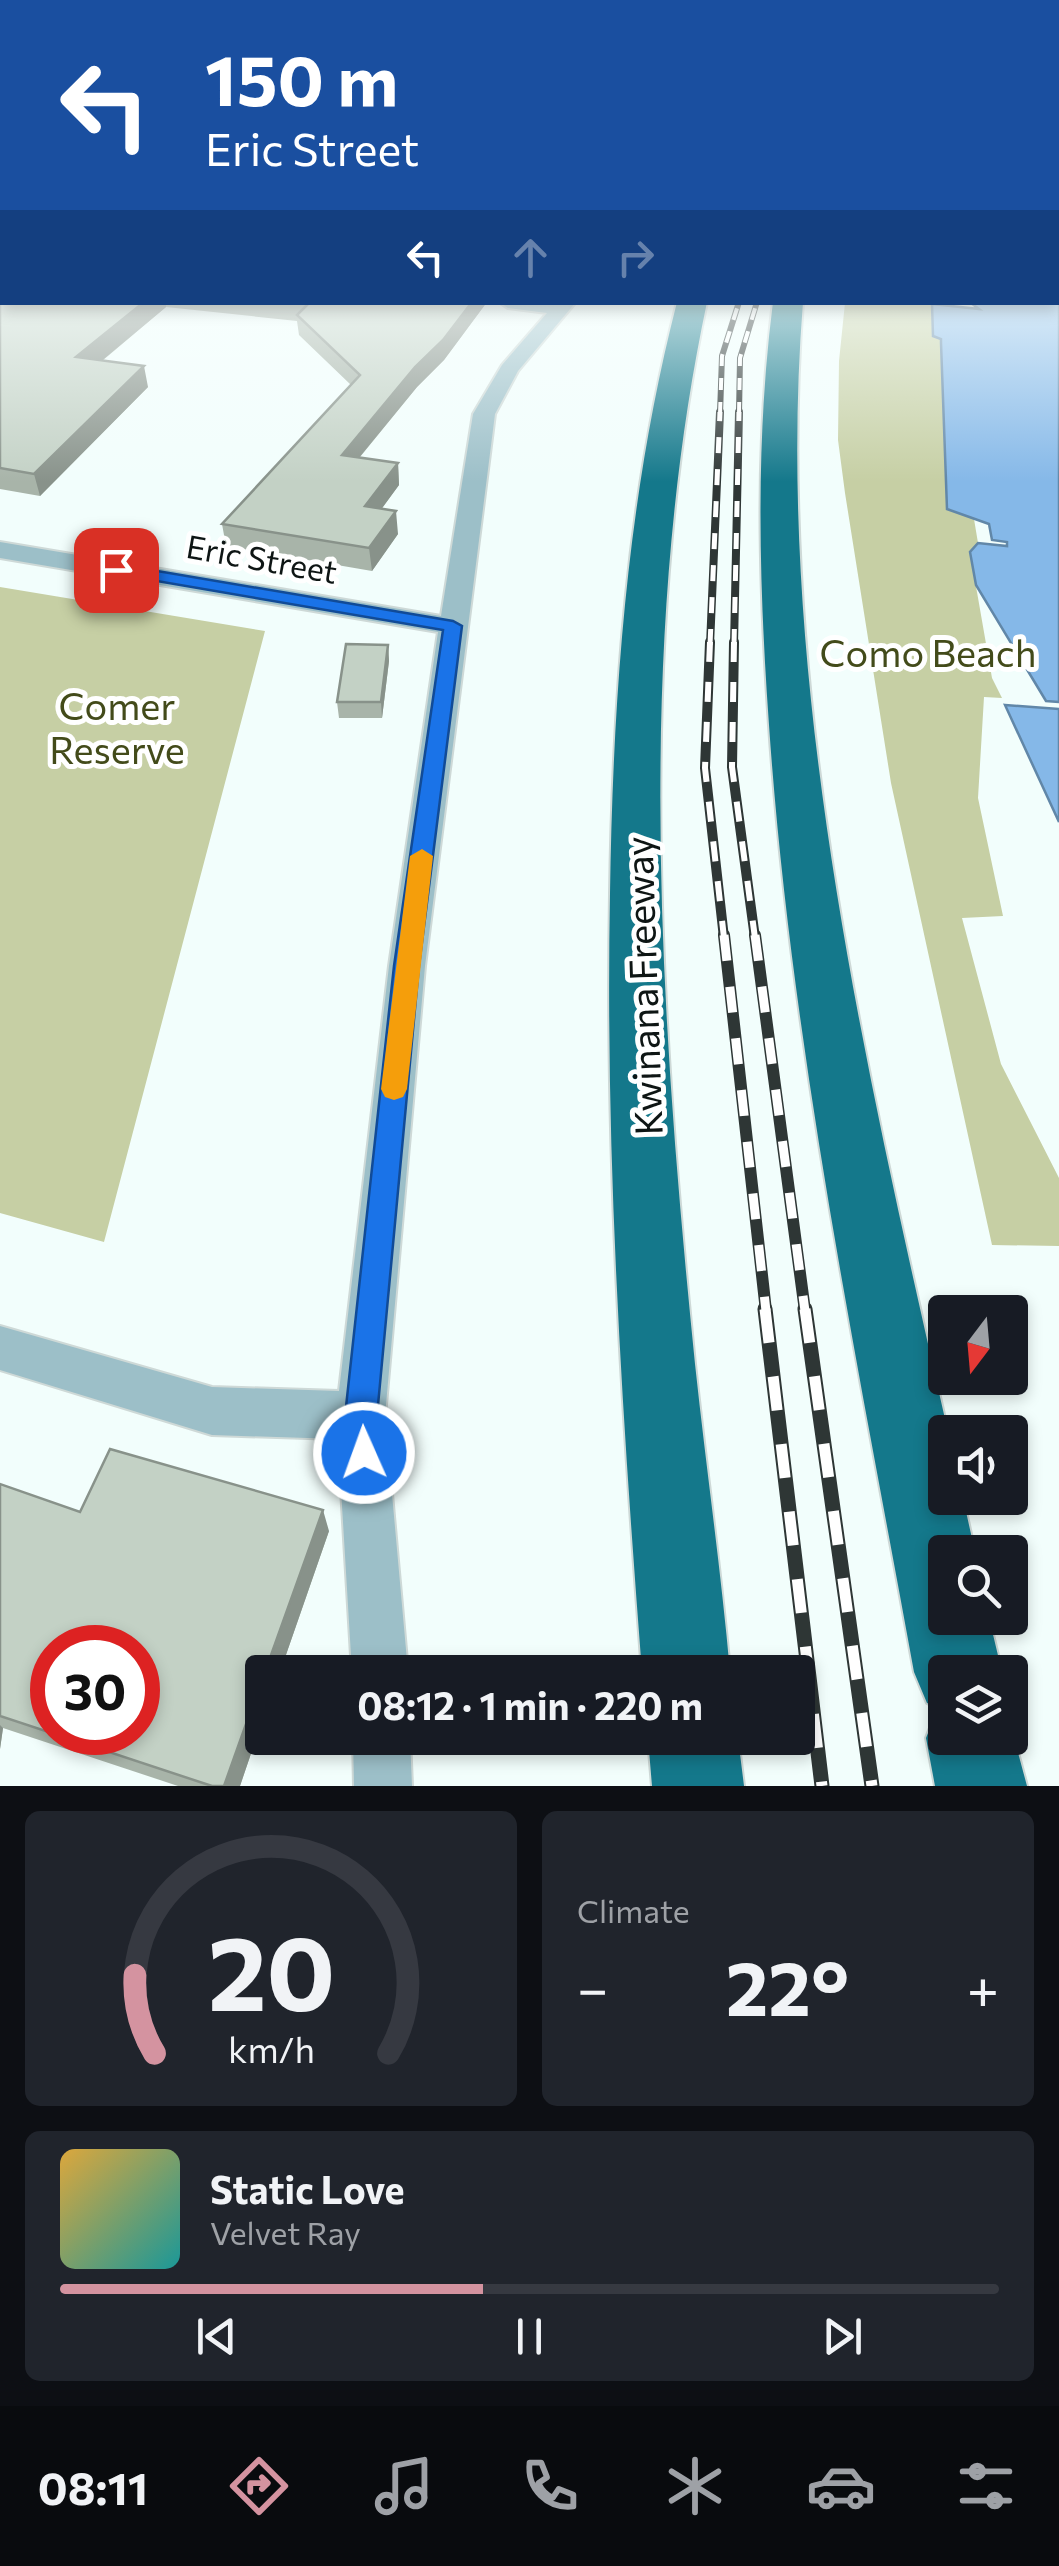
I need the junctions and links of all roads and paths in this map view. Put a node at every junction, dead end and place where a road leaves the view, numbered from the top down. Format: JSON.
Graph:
{"nodes":[{"id":1,"x":557,"y":315,"type":"edge"},
{"id":2,"x":689,"y":315,"type":"edge"},
{"id":3,"x":787,"y":315,"type":"edge"},
{"id":4,"x":0,"y":550,"type":"edge"},
{"id":5,"x":453,"y":626,"type":"junction"},
{"id":6,"x":0,"y":1348,"type":"edge"},
{"id":7,"x":361,"y":1416,"type":"junction"},
{"id":8,"x":930,"y":1535,"type":"edge"},
{"id":9,"x":379,"y":1655,"type":"edge"},
{"id":10,"x":685,"y":1655,"type":"edge"},
{"id":11,"x":382,"y":1755,"type":"edge"},
{"id":12,"x":695,"y":1755,"type":"edge"},
{"id":13,"x":975,"y":1755,"type":"edge"},
{"id":14,"x":383,"y":1786,"type":"edge"},
{"id":15,"x":698,"y":1786,"type":"edge"},
{"id":16,"x":981,"y":1786,"type":"edge"}],
"edges":[{"from":1,"to":5,"type":"street"},
{"from":2,"to":10,"type":"highway","name":"Kwinana Freeway"},
{"from":3,"to":8,"type":"highway"},
{"from":4,"to":5,"type":"street","name":"Eric Street"},
{"from":5,"to":7,"type":"street"},
{"from":6,"to":7,"type":"street"},
{"from":7,"to":9,"type":"street"},
{"from":11,"to":14,"type":"street"},
{"from":12,"to":15,"type":"highway"},
{"from":13,"to":16,"type":"highway"}]}
